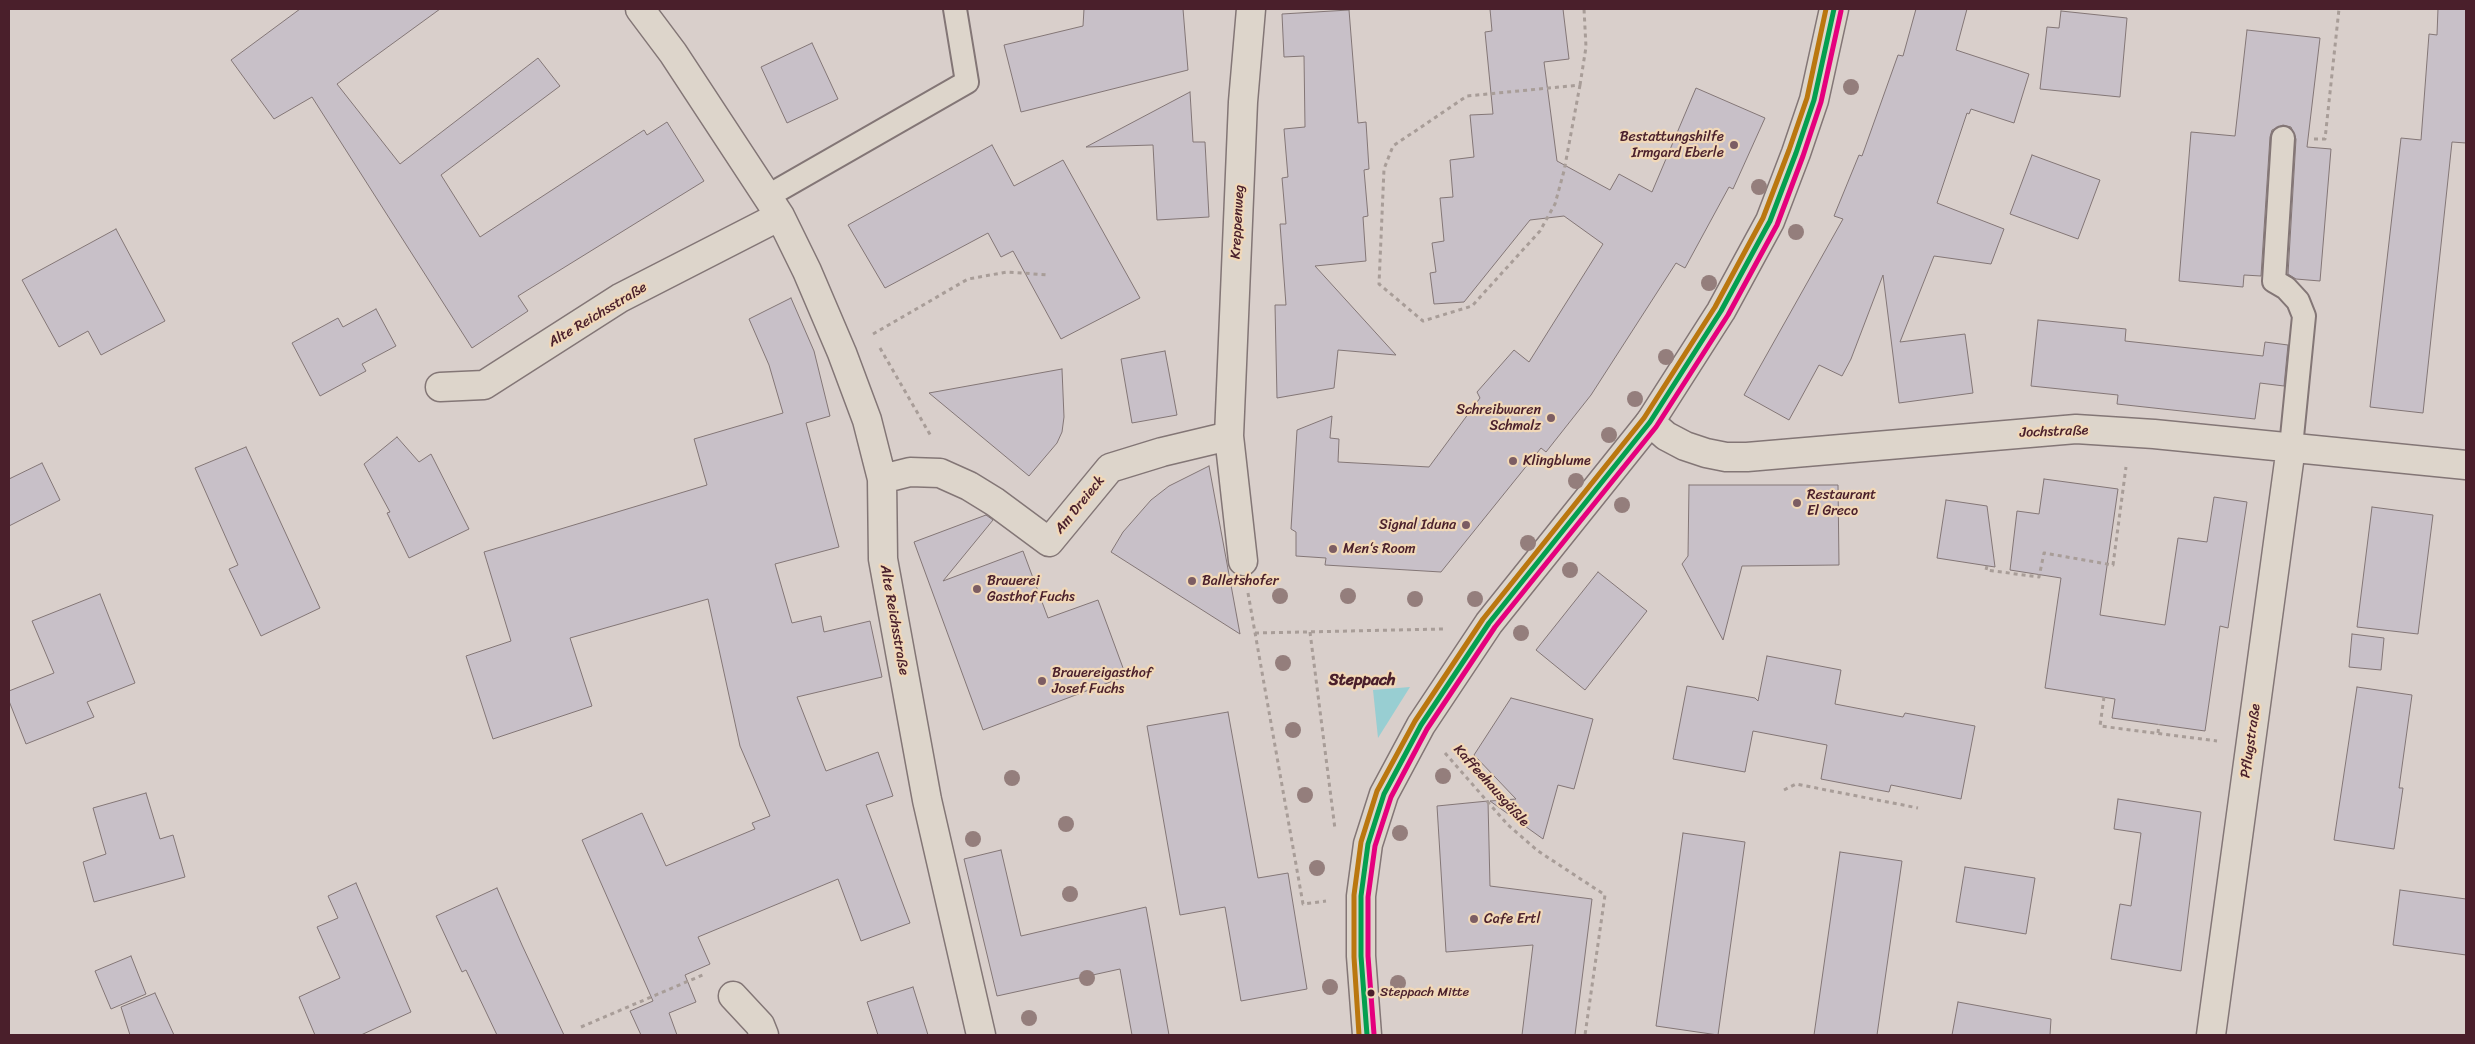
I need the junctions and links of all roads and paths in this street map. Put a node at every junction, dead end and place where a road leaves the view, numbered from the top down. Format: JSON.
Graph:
{"nodes":[{"id":1,"x":640,"y":9,"type":"edge"},
{"id":2,"x":955,"y":9,"type":"edge"},
{"id":3,"x":1251,"y":9,"type":"edge"},
{"id":4,"x":1584,"y":9,"type":"edge"},
{"id":5,"x":1834,"y":9,"type":"edge"},
{"id":6,"x":2339,"y":9,"type":"edge"},
{"id":7,"x":1580,"y":85,"type":"junction"},
{"id":8,"x":2283,"y":138,"type":"joint"},
{"id":9,"x":774,"y":206,"type":"junction"},
{"id":10,"x":1049,"y":275,"type":"dead end"},
{"id":11,"x":842,"y":353,"type":"junction"},
{"id":12,"x":440,"y":387,"type":"dead end"},
{"id":13,"x":1650,"y":422,"type":"junction"},
{"id":14,"x":2131,"y":432,"type":"junction"},
{"id":15,"x":1228,"y":436,"type":"junction"},
{"id":16,"x":2291,"y":447,"type":"junction"},
{"id":17,"x":2466,"y":465,"type":"edge"},
{"id":18,"x":882,"y":479,"type":"junction"},
{"id":19,"x":2051,"y":548,"type":"dead end"},
{"id":20,"x":2052,"y":554,"type":"junction"},
{"id":21,"x":1243,"y":561,"type":"joint"},
{"id":22,"x":1987,"y":566,"type":"dead end"},
{"id":23,"x":1449,"y":629,"type":"dead end"},
{"id":24,"x":1310,"y":632,"type":"junction"},
{"id":25,"x":1255,"y":633,"type":"junction"},
{"id":26,"x":2104,"y":697,"type":"dead end"},
{"id":27,"x":2159,"y":724,"type":"dead end"},
{"id":28,"x":1421,"y":725,"type":"junction"},
{"id":29,"x":2158,"y":734,"type":"junction"},
{"id":30,"x":2250,"y":746,"type":"junction"},
{"id":31,"x":1784,"y":790,"type":"dead end"},
{"id":32,"x":1918,"y":808,"type":"dead end"},
{"id":33,"x":1336,"y":833,"type":"dead end"},
{"id":34,"x":1361,"y":896,"type":"junction"},
{"id":35,"x":713,"y":971,"type":"dead end"},
{"id":36,"x":733,"y":996,"type":"dead end"},
{"id":37,"x":581,"y":1027,"type":"dead end"},
{"id":38,"x":764,"y":1035,"type":"edge"},
{"id":39,"x":980,"y":1035,"type":"edge"},
{"id":40,"x":1367,"y":1035,"type":"edge"},
{"id":41,"x":1585,"y":1035,"type":"edge"},
{"id":42,"x":2211,"y":1035,"type":"edge"}],
"edges":[{"from":1,"to":9,"type":"street","name":"Alte Reichsstraße"},
{"from":2,"to":9,"type":"lane"},
{"from":3,"to":15,"type":"street","name":"Kreppenweg"},
{"from":4,"to":7,"type":"path"},
{"from":5,"to":13,"type":"street"},
{"from":6,"to":8,"type":"path"},
{"from":7,"to":7,"type":"path"},
{"from":8,"to":16,"type":"lane"},
{"from":9,"to":11,"type":"street","name":"Alte Reichsstraße"},
{"from":9,"to":12,"type":"street","name":"Alte Reichsstraße"},
{"from":10,"to":11,"type":"path"},
{"from":11,"to":18,"type":"street","name":"Alte Reichsstraße"},
{"from":13,"to":14,"type":"street","name":"Jochstraße"},
{"from":13,"to":28,"type":"street"},
{"from":14,"to":16,"type":"street","name":"Jochstraße"},
{"from":14,"to":20,"type":"path"},
{"from":15,"to":18,"type":"street","name":"Am Dreieck"},
{"from":15,"to":21,"type":"street"},
{"from":16,"to":17,"type":"street","name":"Jochstraße"},
{"from":16,"to":30,"type":"street","name":"Pflugstraße"},
{"from":18,"to":39,"type":"street","name":"Alte Reichsstraße"},
{"from":19,"to":20,"type":"path"},
{"from":20,"to":22,"type":"path"},
{"from":21,"to":25,"type":"path"},
{"from":23,"to":24,"type":"path"},
{"from":24,"to":25,"type":"path"},
{"from":24,"to":33,"type":"path"},
{"from":25,"to":34,"type":"path"},
{"from":26,"to":29,"type":"path"},
{"from":27,"to":29,"type":"path"},
{"from":28,"to":34,"type":"street"},
{"from":28,"to":41,"type":"path","name":"Kaffeehausgäßle"},
{"from":29,"to":30,"type":"path"},
{"from":30,"to":42,"type":"street","name":"Pflugstraße"},
{"from":31,"to":32,"type":"path"},
{"from":34,"to":40,"type":"street"},
{"from":35,"to":37,"type":"path"},
{"from":36,"to":38,"type":"street"}]}
